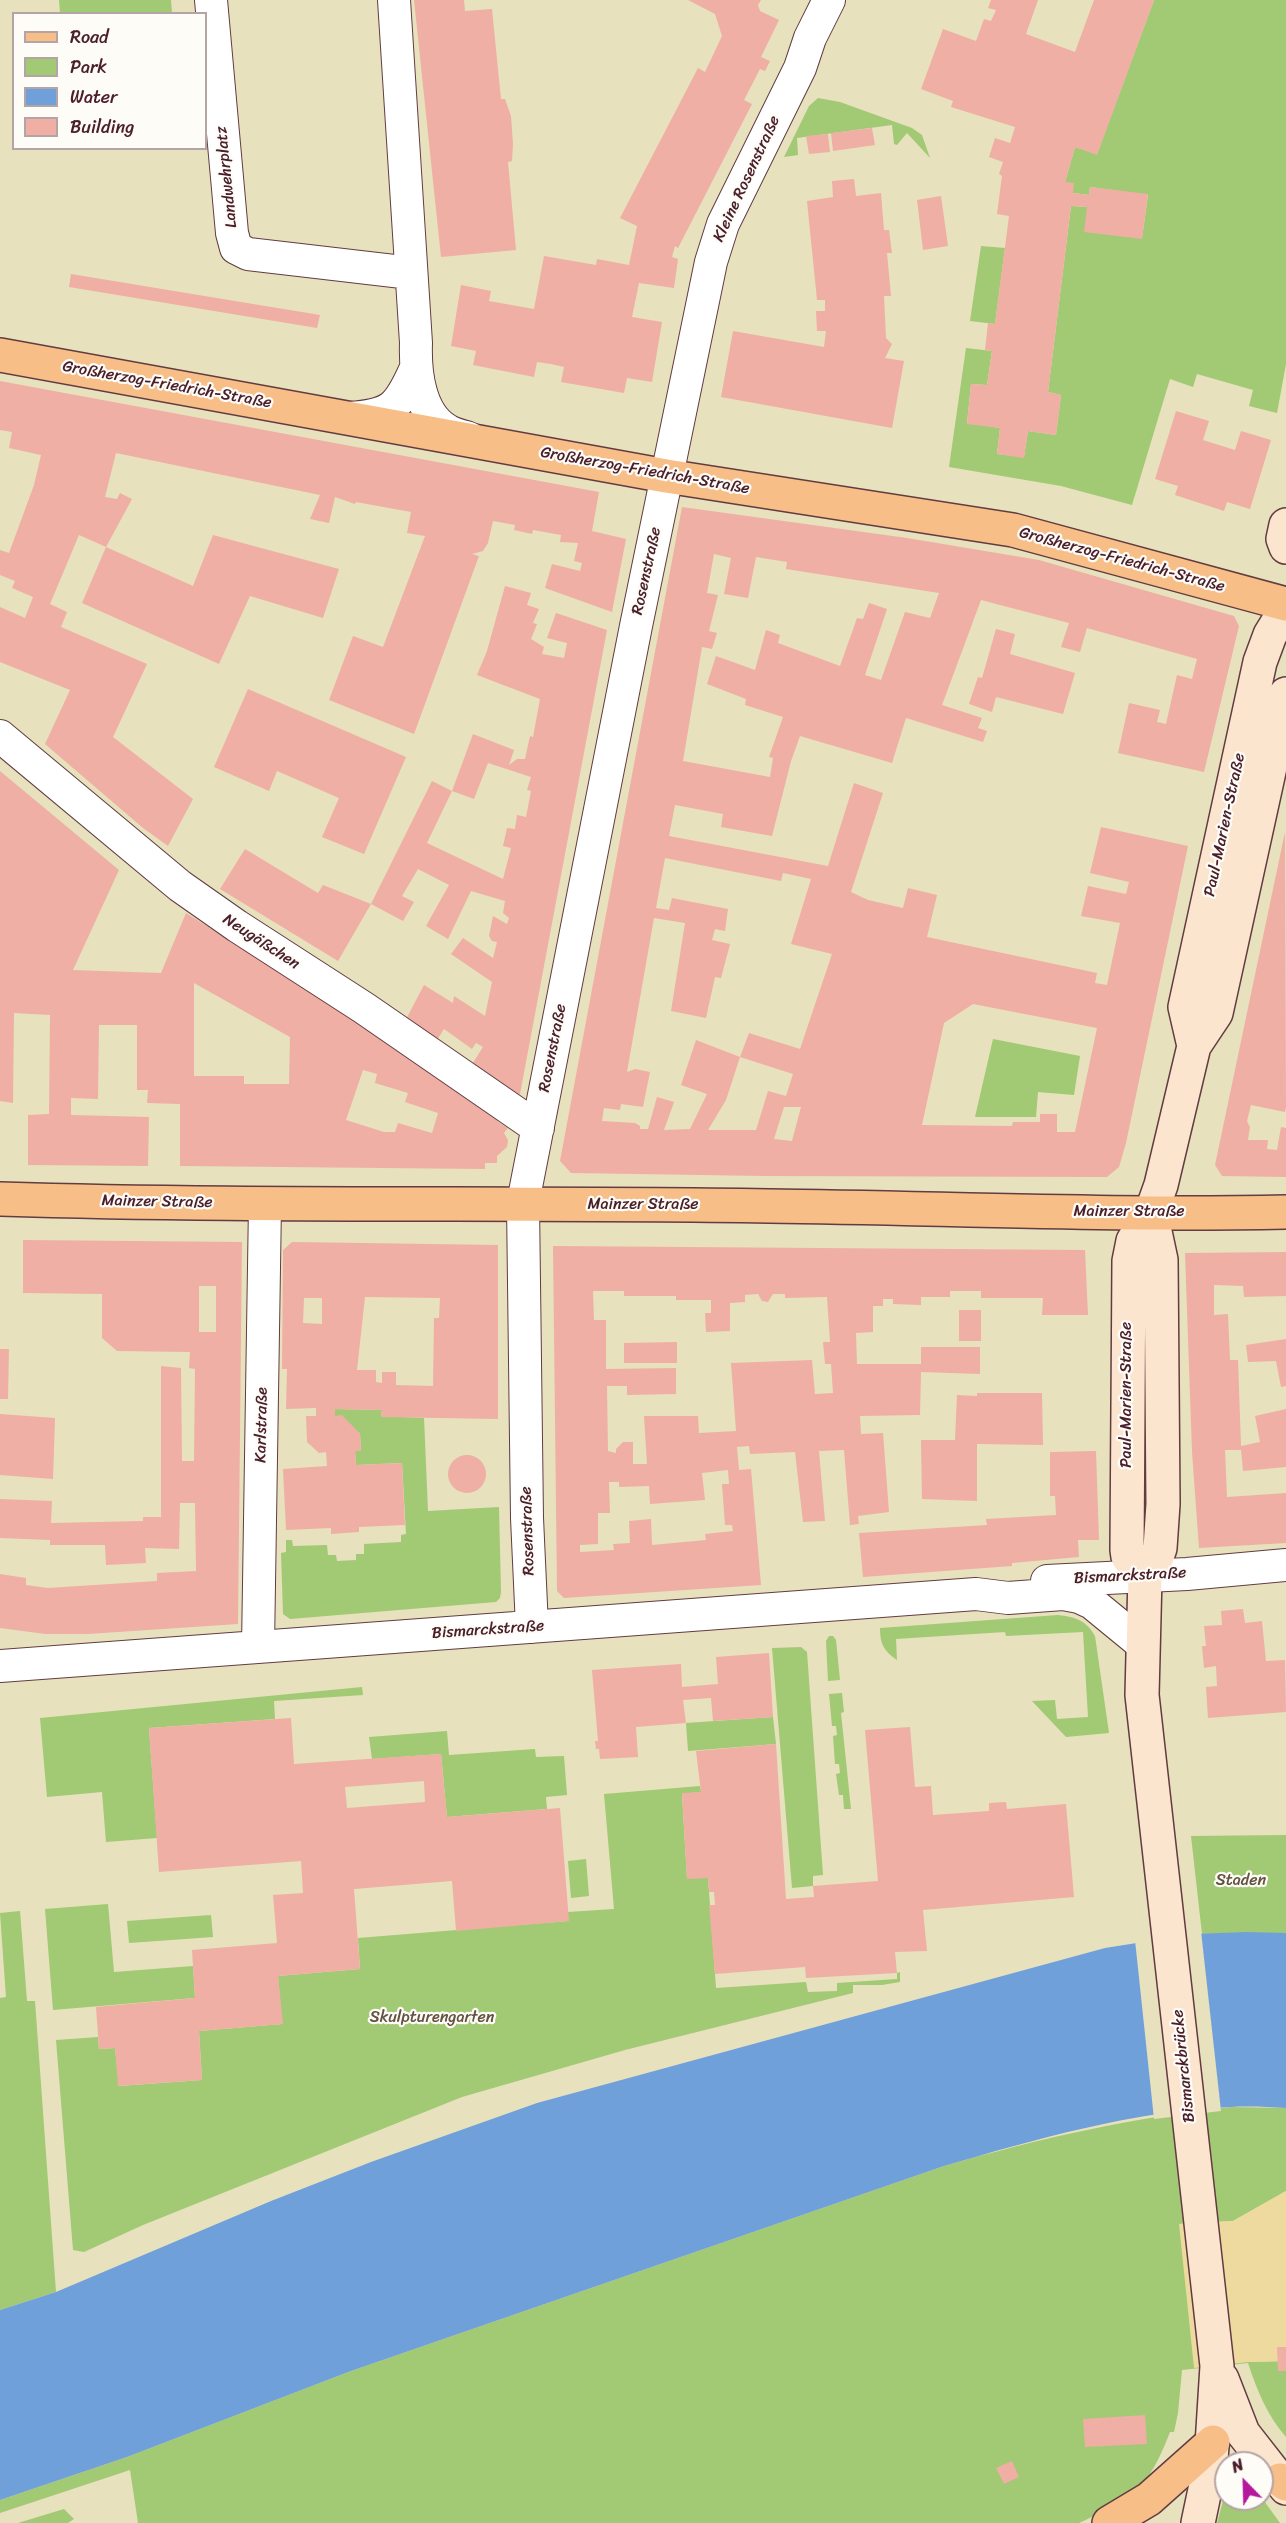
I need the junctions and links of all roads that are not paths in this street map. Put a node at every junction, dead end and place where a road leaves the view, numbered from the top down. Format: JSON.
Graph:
{"nodes":[{"id":1,"x":211,"y":0,"type":"edge"},
{"id":2,"x":394,"y":0,"type":"edge"},
{"id":3,"x":829,"y":0,"type":"edge"},
{"id":4,"x":411,"y":273,"type":"junction"},
{"id":5,"x":0,"y":355,"type":"edge"},
{"id":6,"x":415,"y":370,"type":"junction"},
{"id":7,"x":347,"y":418,"type":"junction"},
{"id":8,"x":675,"y":437,"type":"junction"},
{"id":9,"x":478,"y":441,"type":"junction"},
{"id":10,"x":613,"y":466,"type":"junction"},
{"id":11,"x":666,"y":476,"type":"junction"},
{"id":12,"x":724,"y":486,"type":"junction"},
{"id":13,"x":1286,"y":525,"type":"edge"},
{"id":14,"x":1286,"y":547,"type":"edge"},
{"id":15,"x":1286,"y":604,"type":"edge"},
{"id":16,"x":1286,"y":609,"type":"edge"},
{"id":17,"x":1286,"y":694,"type":"edge"},
{"id":18,"x":0,"y":736,"type":"edge"},
{"id":19,"x":1194,"y":1046,"type":"junction"},
{"id":20,"x":538,"y":1128,"type":"junction"},
{"id":21,"x":0,"y":1199,"type":"edge"},
{"id":22,"x":266,"y":1204,"type":"junction"},
{"id":23,"x":523,"y":1204,"type":"junction"},
{"id":24,"x":1286,"y":1212,"type":"edge"},
{"id":25,"x":1150,"y":1213,"type":"junction"},
{"id":26,"x":1286,"y":1565,"type":"edge"},
{"id":27,"x":1145,"y":1576,"type":"junction"},
{"id":28,"x":976,"y":1594,"type":"junction"},
{"id":29,"x":532,"y":1627,"type":"junction"},
{"id":30,"x":1142,"y":1644,"type":"junction"},
{"id":31,"x":258,"y":1647,"type":"junction"},
{"id":32,"x":0,"y":1666,"type":"edge"},
{"id":33,"x":1217,"y":2366,"type":"junction"},
{"id":34,"x":1213,"y":2442,"type":"junction"},
{"id":35,"x":1284,"y":2484,"type":"edge"},
{"id":36,"x":1109,"y":2523,"type":"edge"},
{"id":37,"x":1198,"y":2523,"type":"edge"}],
"edges":[{"from":1,"to":4,"type":"street","name":"Landwehrplatz"},
{"from":2,"to":4,"type":"street"},
{"from":3,"to":8,"type":"street","name":"Kleine Rosenstraße"},
{"from":4,"to":6,"type":"street"},
{"from":5,"to":7,"type":"main road","name":"Großherzog-Friedrich-Straße"},
{"from":6,"to":7,"type":"street"},
{"from":6,"to":9,"type":"street"},
{"from":7,"to":9,"type":"main road","name":"Großherzog-Friedrich-Straße"},
{"from":8,"to":10,"type":"street","name":"Kleine Rosenstraße"},
{"from":8,"to":11,"type":"street","name":"Kleine Rosenstraße"},
{"from":8,"to":12,"type":"street"},
{"from":9,"to":10,"type":"main road","name":"Großherzog-Friedrich-Straße"},
{"from":10,"to":11,"type":"main road","name":"Großherzog-Friedrich-Straße"},
{"from":11,"to":12,"type":"main road","name":"Großherzog-Friedrich-Straße"},
{"from":11,"to":20,"type":"street","name":"Rosenstraße"},
{"from":12,"to":15,"type":"main road","name":"Großherzog-Friedrich-Straße"},
{"from":13,"to":14,"type":"main road"},
{"from":16,"to":19,"type":"main road","name":"Paul-Marien-Straße"},
{"from":17,"to":19,"type":"main road","name":"Paul-Marien-Straße"},
{"from":18,"to":20,"type":"street","name":"Neugäßchen"},
{"from":19,"to":25,"type":"main road","name":"Paul-Marien-Straße"},
{"from":20,"to":23,"type":"street","name":"Rosenstraße"},
{"from":21,"to":22,"type":"main road","name":"Mainzer Straße"},
{"from":22,"to":23,"type":"main road","name":"Mainzer Straße"},
{"from":22,"to":31,"type":"street","name":"Karlstraße"},
{"from":23,"to":25,"type":"main road","name":"Mainzer Straße"},
{"from":23,"to":29,"type":"street","name":"Rosenstraße"},
{"from":24,"to":25,"type":"main road","name":"Mainzer Straße"},
{"from":25,"to":27,"type":"main road"},
{"from":26,"to":27,"type":"street","name":"Bismarckstraße"},
{"from":27,"to":28,"type":"street","name":"Bismarckstraße"},
{"from":27,"to":30,"type":"main road"},
{"from":28,"to":29,"type":"street","name":"Bismarckstraße"},
{"from":28,"to":30,"type":"street","name":"Bismarckstraße"},
{"from":29,"to":31,"type":"street","name":"Bismarckstraße"},
{"from":30,"to":33,"type":"main road","name":"Bismarckbrücke"},
{"from":31,"to":32,"type":"street","name":"Bismarckstraße"},
{"from":33,"to":34,"type":"main road","name":"Bismarckbrücke"},
{"from":33,"to":35,"type":"main road","name":"Bismarckbrücke"},
{"from":34,"to":36,"type":"main road"},
{"from":34,"to":37,"type":"main road","name":"Bismarckbrücke"}]}
